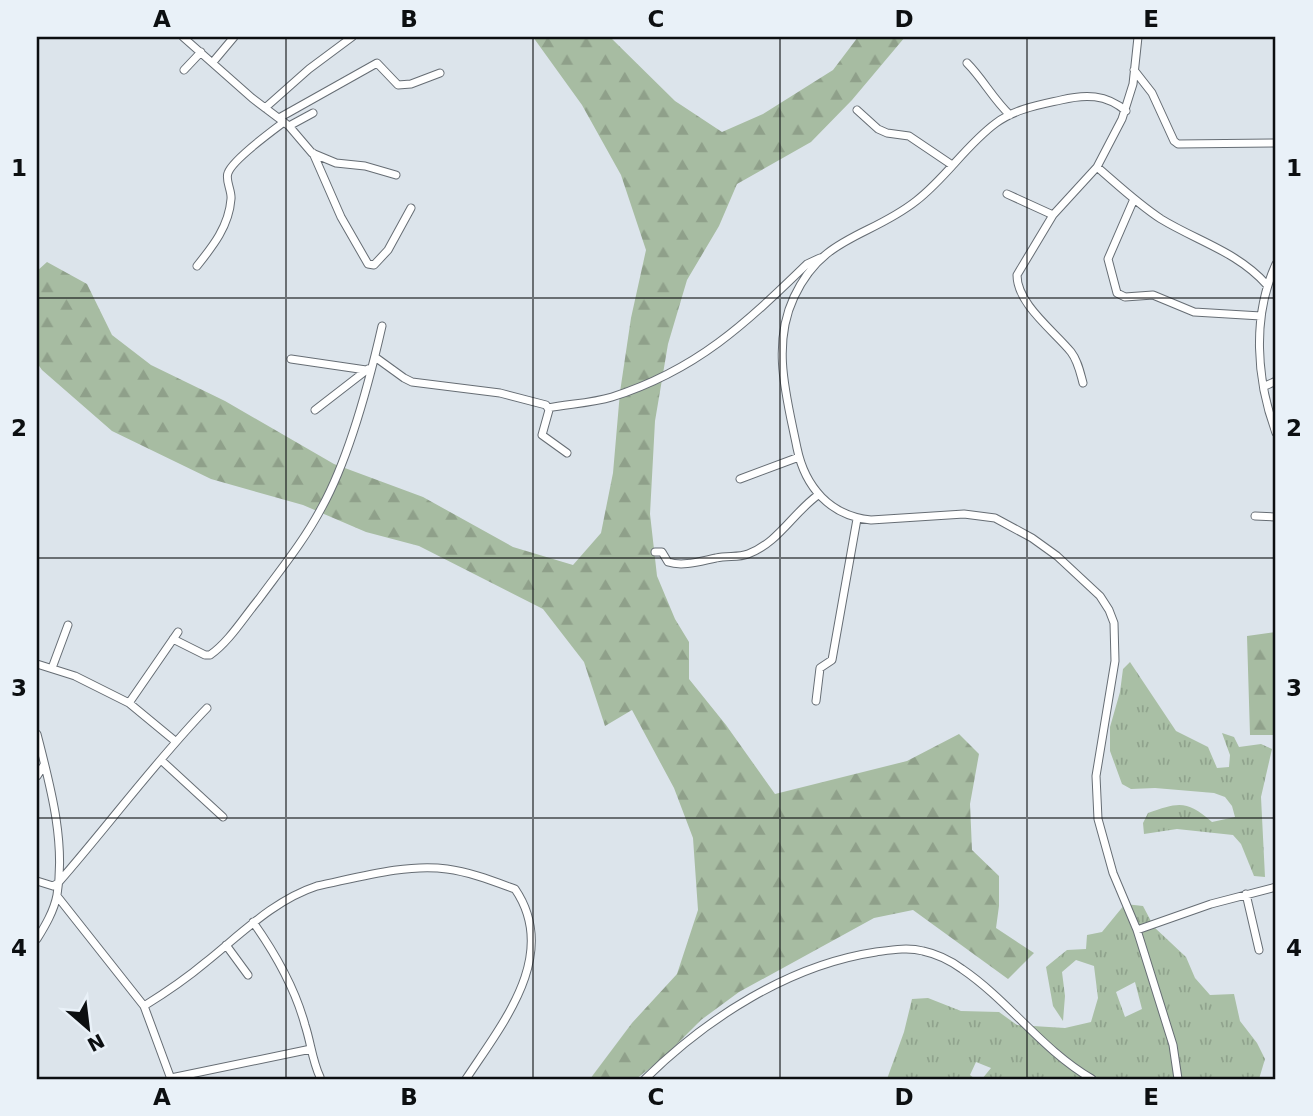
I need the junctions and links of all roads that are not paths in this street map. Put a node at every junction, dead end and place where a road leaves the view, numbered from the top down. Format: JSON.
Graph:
{"nodes":[{"id":1,"x":183,"y":37,"type":"edge"},
{"id":2,"x":234,"y":37,"type":"edge"},
{"id":3,"x":352,"y":37,"type":"edge"},
{"id":4,"x":1138,"y":37,"type":"edge"},
{"id":5,"x":201,"y":52,"type":"junction"},
{"id":6,"x":213,"y":62,"type":"junction"},
{"id":7,"x":967,"y":63,"type":"dead end"},
{"id":8,"x":184,"y":70,"type":"dead end"},
{"id":9,"x":1135,"y":70,"type":"junction"},
{"id":10,"x":440,"y":73,"type":"dead end"},
{"id":11,"x":1128,"y":101,"type":"junction"},
{"id":12,"x":1119,"y":105,"type":"junction"},
{"id":13,"x":265,"y":108,"type":"junction"},
{"id":14,"x":857,"y":110,"type":"dead end"},
{"id":15,"x":1126,"y":111,"type":"junction"},
{"id":16,"x":313,"y":113,"type":"dead end"},
{"id":17,"x":1010,"y":115,"type":"junction"},
{"id":18,"x":284,"y":122,"type":"junction"},
{"id":19,"x":1276,"y":143,"type":"edge"},
{"id":20,"x":312,"y":153,"type":"junction"},
{"id":21,"x":952,"y":165,"type":"junction"},
{"id":22,"x":1097,"y":167,"type":"junction"},
{"id":23,"x":396,"y":174,"type":"dead end"},
{"id":24,"x":1007,"y":194,"type":"dead end"},
{"id":25,"x":1134,"y":199,"type":"junction"},
{"id":26,"x":411,"y":208,"type":"dead end"},
{"id":27,"x":1053,"y":215,"type":"junction"},
{"id":28,"x":820,"y":258,"type":"junction"},
{"id":29,"x":1276,"y":264,"type":"edge"},
{"id":30,"x":197,"y":266,"type":"dead end"},
{"id":31,"x":1271,"y":283,"type":"edge"},
{"id":32,"x":1261,"y":316,"type":"junction"},
{"id":33,"x":382,"y":326,"type":"dead end"},
{"id":34,"x":375,"y":357,"type":"junction"},
{"id":35,"x":291,"y":359,"type":"dead end"},
{"id":36,"x":369,"y":368,"type":"junction"},
{"id":37,"x":1276,"y":380,"type":"edge"},
{"id":38,"x":1083,"y":383,"type":"dead end"},
{"id":39,"x":1265,"y":386,"type":"junction"},
{"id":40,"x":548,"y":408,"type":"junction"},
{"id":41,"x":315,"y":410,"type":"dead end"},
{"id":42,"x":1276,"y":433,"type":"edge"},
{"id":43,"x":567,"y":453,"type":"dead end"},
{"id":44,"x":799,"y":457,"type":"junction"},
{"id":45,"x":740,"y":479,"type":"dead end"},
{"id":46,"x":818,"y":495,"type":"junction"},
{"id":47,"x":1255,"y":516,"type":"dead end"},
{"id":48,"x":1276,"y":517,"type":"edge"},
{"id":49,"x":857,"y":519,"type":"junction"},
{"id":50,"x":655,"y":552,"type":"dead end"},
{"id":51,"x":68,"y":625,"type":"dead end"},
{"id":52,"x":37,"y":664,"type":"edge"},
{"id":53,"x":52,"y":668,"type":"junction"},
{"id":54,"x":816,"y":701,"type":"dead end"},
{"id":55,"x":129,"y":703,"type":"junction"},
{"id":56,"x":207,"y":708,"type":"dead end"},
{"id":57,"x":37,"y":734,"type":"edge"},
{"id":58,"x":175,"y":741,"type":"junction"},
{"id":59,"x":161,"y":760,"type":"junction"},
{"id":60,"x":44,"y":765,"type":"junction"},
{"id":61,"x":37,"y":776,"type":"edge"},
{"id":62,"x":223,"y":817,"type":"dead end"},
{"id":63,"x":37,"y":881,"type":"edge"},
{"id":64,"x":58,"y":883,"type":"junction"},
{"id":65,"x":1276,"y":887,"type":"edge"},
{"id":66,"x":1246,"y":894,"type":"junction"},
{"id":67,"x":57,"y":896,"type":"junction"},
{"id":68,"x":253,"y":922,"type":"junction"},
{"id":69,"x":1137,"y":930,"type":"junction"},
{"id":70,"x":37,"y":939,"type":"edge"},
{"id":71,"x":226,"y":945,"type":"junction"},
{"id":72,"x":1259,"y":950,"type":"dead end"},
{"id":73,"x":248,"y":975,"type":"dead end"},
{"id":74,"x":144,"y":1006,"type":"junction"},
{"id":75,"x":311,"y":1049,"type":"junction"},
{"id":76,"x":320,"y":1077,"type":"dead end"},
{"id":77,"x":171,"y":1079,"type":"edge"},
{"id":78,"x":466,"y":1079,"type":"edge"},
{"id":79,"x":645,"y":1079,"type":"edge"},
{"id":80,"x":1092,"y":1079,"type":"edge"},
{"id":81,"x":1178,"y":1079,"type":"edge"}],
"edges":[{"from":1,"to":5,"type":"street"},
{"from":2,"to":6,"type":"street"},
{"from":3,"to":13,"type":"street"},
{"from":4,"to":9,"type":"street"},
{"from":5,"to":6,"type":"street"},
{"from":5,"to":8,"type":"street"},
{"from":6,"to":13,"type":"street"},
{"from":7,"to":17,"type":"street"},
{"from":9,"to":11,"type":"street"},
{"from":9,"to":19,"type":"street"},
{"from":10,"to":18,"type":"street"},
{"from":11,"to":12,"type":"street"},
{"from":11,"to":15,"type":"street"},
{"from":12,"to":15,"type":"street"},
{"from":12,"to":17,"type":"street"},
{"from":13,"to":18,"type":"street"},
{"from":14,"to":21,"type":"street"},
{"from":15,"to":22,"type":"street"},
{"from":16,"to":18,"type":"street"},
{"from":17,"to":21,"type":"street"},
{"from":18,"to":20,"type":"street"},
{"from":18,"to":30,"type":"street"},
{"from":20,"to":23,"type":"street"},
{"from":20,"to":26,"type":"street"},
{"from":21,"to":28,"type":"street"},
{"from":22,"to":25,"type":"street"},
{"from":22,"to":27,"type":"street"},
{"from":24,"to":27,"type":"street"},
{"from":25,"to":31,"type":"street"},
{"from":25,"to":32,"type":"street"},
{"from":27,"to":38,"type":"street"},
{"from":28,"to":40,"type":"street"},
{"from":28,"to":44,"type":"street"},
{"from":29,"to":31,"type":"street"},
{"from":31,"to":32,"type":"street"},
{"from":32,"to":39,"type":"street"},
{"from":33,"to":34,"type":"street"},
{"from":34,"to":36,"type":"street"},
{"from":34,"to":40,"type":"street"},
{"from":35,"to":36,"type":"street"},
{"from":36,"to":41,"type":"street"},
{"from":36,"to":55,"type":"street"},
{"from":37,"to":39,"type":"street"},
{"from":39,"to":42,"type":"street"},
{"from":40,"to":43,"type":"street"},
{"from":44,"to":45,"type":"street"},
{"from":44,"to":46,"type":"street"},
{"from":46,"to":49,"type":"street"},
{"from":46,"to":50,"type":"street"},
{"from":47,"to":48,"type":"street"},
{"from":49,"to":54,"type":"street"},
{"from":49,"to":69,"type":"street"},
{"from":51,"to":53,"type":"street"},
{"from":52,"to":53,"type":"street"},
{"from":53,"to":55,"type":"street"},
{"from":55,"to":58,"type":"street"},
{"from":56,"to":58,"type":"street"},
{"from":57,"to":60,"type":"street"},
{"from":58,"to":59,"type":"street"},
{"from":59,"to":62,"type":"street"},
{"from":59,"to":64,"type":"street"},
{"from":60,"to":61,"type":"street"},
{"from":60,"to":64,"type":"street"},
{"from":63,"to":64,"type":"street"},
{"from":64,"to":67,"type":"street"},
{"from":65,"to":66,"type":"street"},
{"from":66,"to":69,"type":"street"},
{"from":66,"to":72,"type":"street"},
{"from":67,"to":70,"type":"street"},
{"from":67,"to":74,"type":"street"},
{"from":68,"to":71,"type":"street"},
{"from":68,"to":75,"type":"street"},
{"from":68,"to":78,"type":"street"},
{"from":69,"to":81,"type":"street"},
{"from":71,"to":73,"type":"street"},
{"from":71,"to":74,"type":"street"},
{"from":74,"to":77,"type":"street"},
{"from":75,"to":76,"type":"street"},
{"from":75,"to":77,"type":"street"},
{"from":79,"to":80,"type":"street"}]}
